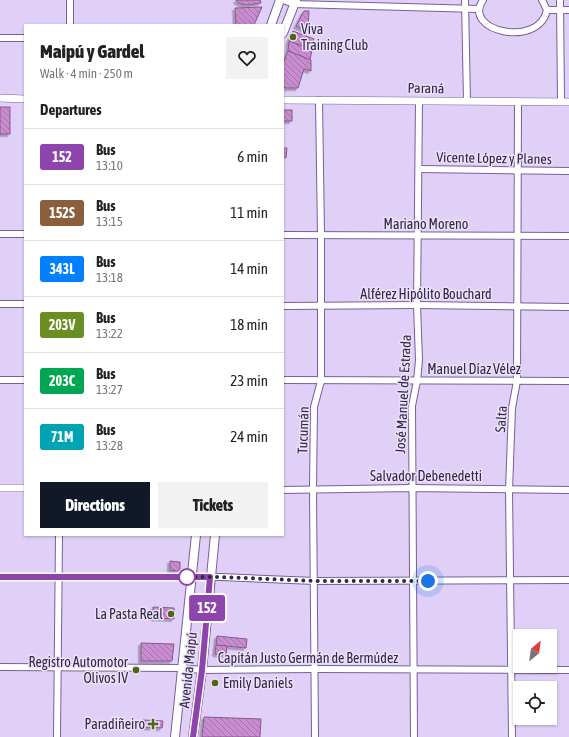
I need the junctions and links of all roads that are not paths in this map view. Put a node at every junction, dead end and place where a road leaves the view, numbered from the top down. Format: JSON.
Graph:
{"nodes":[{"id":1,"x":70,"y":0,"type":"edge"},
{"id":2,"x":280,"y":0,"type":"edge"},
{"id":3,"x":283,"y":0,"type":"edge"},
{"id":4,"x":465,"y":0,"type":"edge"},
{"id":5,"x":483,"y":0,"type":"edge"},
{"id":6,"x":542,"y":0,"type":"edge"},
{"id":7,"x":560,"y":0,"type":"edge"},
{"id":8,"x":295,"y":2,"type":"edge"},
{"id":9,"x":465,"y":9,"type":"junction"},
{"id":10,"x":479,"y":9,"type":"junction"},
{"id":11,"x":547,"y":10,"type":"junction"},
{"id":12,"x":559,"y":10,"type":"junction"},
{"id":13,"x":569,"y":10,"type":"edge"},
{"id":14,"x":70,"y":24,"type":"edge"},
{"id":15,"x":270,"y":24,"type":"edge"},
{"id":16,"x":284,"y":30,"type":"edge"},
{"id":17,"x":0,"y":38,"type":"edge"},
{"id":18,"x":24,"y":38,"type":"edge"},
{"id":19,"x":0,"y":98,"type":"edge"},
{"id":20,"x":24,"y":99,"type":"edge"},
{"id":21,"x":284,"y":100,"type":"edge"},
{"id":22,"x":319,"y":100,"type":"junction"},
{"id":23,"x":418,"y":101,"type":"junction"},
{"id":24,"x":466,"y":101,"type":"junction"},
{"id":25,"x":518,"y":102,"type":"junction"},
{"id":26,"x":560,"y":102,"type":"junction"},
{"id":27,"x":569,"y":102,"type":"edge"},
{"id":28,"x":419,"y":169,"type":"junction"},
{"id":29,"x":517,"y":170,"type":"junction"},
{"id":30,"x":569,"y":171,"type":"edge"},
{"id":31,"x":0,"y":234,"type":"edge"},
{"id":32,"x":24,"y":234,"type":"edge"},
{"id":33,"x":284,"y":235,"type":"edge"},
{"id":34,"x":321,"y":235,"type":"junction"},
{"id":35,"x":418,"y":236,"type":"junction"},
{"id":36,"x":517,"y":236,"type":"junction"},
{"id":37,"x":569,"y":236,"type":"edge"},
{"id":38,"x":0,"y":304,"type":"edge"},
{"id":39,"x":24,"y":304,"type":"edge"},
{"id":40,"x":321,"y":305,"type":"junction"},
{"id":41,"x":417,"y":305,"type":"junction"},
{"id":42,"x":284,"y":306,"type":"edge"},
{"id":43,"x":517,"y":306,"type":"junction"},
{"id":44,"x":569,"y":307,"type":"edge"},
{"id":45,"x":0,"y":380,"type":"edge"},
{"id":46,"x":24,"y":380,"type":"edge"},
{"id":47,"x":284,"y":380,"type":"edge"},
{"id":48,"x":320,"y":381,"type":"junction"},
{"id":49,"x":417,"y":381,"type":"junction"},
{"id":50,"x":517,"y":381,"type":"junction"},
{"id":51,"x":569,"y":381,"type":"edge"},
{"id":52,"x":0,"y":488,"type":"edge"},
{"id":53,"x":24,"y":488,"type":"edge"},
{"id":54,"x":412,"y":488,"type":"junction"},
{"id":55,"x":313,"y":489,"type":"junction"},
{"id":56,"x":284,"y":490,"type":"edge"},
{"id":57,"x":509,"y":490,"type":"junction"},
{"id":58,"x":569,"y":490,"type":"edge"},
{"id":59,"x":59,"y":536,"type":"edge"},
{"id":60,"x":196,"y":536,"type":"edge"},
{"id":61,"x":215,"y":536,"type":"edge"},
{"id":62,"x":0,"y":577,"type":"edge"},
{"id":63,"x":59,"y":577,"type":"junction"},
{"id":64,"x":192,"y":577,"type":"junction"},
{"id":65,"x":210,"y":577,"type":"junction"},
{"id":66,"x":569,"y":580,"type":"edge"},
{"id":67,"x":315,"y":581,"type":"junction"},
{"id":68,"x":414,"y":581,"type":"junction"},
{"id":69,"x":510,"y":581,"type":"junction"},
{"id":70,"x":0,"y":667,"type":"edge"},
{"id":71,"x":58,"y":667,"type":"junction"},
{"id":72,"x":182,"y":668,"type":"junction"},
{"id":73,"x":315,"y":669,"type":"junction"},
{"id":74,"x":414,"y":669,"type":"junction"},
{"id":75,"x":202,"y":670,"type":"junction"},
{"id":76,"x":510,"y":670,"type":"junction"},
{"id":77,"x":569,"y":670,"type":"edge"},
{"id":78,"x":57,"y":737,"type":"edge"},
{"id":79,"x":175,"y":737,"type":"edge"},
{"id":80,"x":193,"y":737,"type":"edge"},
{"id":81,"x":315,"y":737,"type":"edge"},
{"id":82,"x":414,"y":737,"type":"edge"},
{"id":83,"x":512,"y":737,"type":"edge"}],
"edges":[{"from":1,"to":14,"type":"street"},
{"from":2,"to":15,"type":"main road"},
{"from":3,"to":8,"type":"street"},
{"from":4,"to":9,"type":"street"},
{"from":5,"to":10,"type":"street"},
{"from":6,"to":11,"type":"street"},
{"from":7,"to":12,"type":"street"},
{"from":8,"to":9,"type":"street"},
{"from":8,"to":16,"type":"main road"},
{"from":9,"to":10,"type":"street"},
{"from":9,"to":24,"type":"street"},
{"from":10,"to":11,"type":"street"},
{"from":11,"to":12,"type":"street"},
{"from":12,"to":13,"type":"street"},
{"from":12,"to":26,"type":"street"},
{"from":17,"to":18,"type":"street"},
{"from":19,"to":20,"type":"street"},
{"from":21,"to":22,"type":"street","name":"Paraná"},
{"from":22,"to":23,"type":"street","name":"Paraná"},
{"from":22,"to":34,"type":"street","name":"Tucumán"},
{"from":23,"to":24,"type":"street","name":"Paraná"},
{"from":23,"to":28,"type":"street","name":"José Manuel de Estrada"},
{"from":24,"to":25,"type":"street","name":"Paraná"},
{"from":25,"to":26,"type":"street","name":"Paraná"},
{"from":25,"to":29,"type":"street","name":"Salta"},
{"from":26,"to":27,"type":"street","name":"Paraná"},
{"from":28,"to":29,"type":"street","name":"Vicente López y Planes"},
{"from":28,"to":35,"type":"street","name":"José Manuel de Estrada"},
{"from":29,"to":30,"type":"street","name":"Vicente López y Planes"},
{"from":29,"to":36,"type":"street","name":"Salta"},
{"from":31,"to":32,"type":"street"},
{"from":33,"to":34,"type":"street","name":"Mariano Moreno"},
{"from":34,"to":35,"type":"street","name":"Mariano Moreno"},
{"from":34,"to":40,"type":"street","name":"Tucumán"},
{"from":35,"to":36,"type":"street","name":"Mariano Moreno"},
{"from":35,"to":41,"type":"street","name":"José Manuel de Estrada"},
{"from":36,"to":37,"type":"street","name":"Mariano Moreno"},
{"from":36,"to":43,"type":"street","name":"Salta"},
{"from":38,"to":39,"type":"street"},
{"from":40,"to":41,"type":"street","name":"Alférez Hipólito Bouchard"},
{"from":40,"to":42,"type":"street","name":"Alférez Hipólito Bouchard"},
{"from":40,"to":48,"type":"street","name":"Tucumán"},
{"from":41,"to":43,"type":"street","name":"Alférez Hipólito Bouchard"},
{"from":41,"to":49,"type":"street","name":"José Manuel de Estrada"},
{"from":43,"to":44,"type":"street","name":"Alférez Hipólito Bouchard"},
{"from":43,"to":50,"type":"street","name":"Salta"},
{"from":45,"to":46,"type":"street"},
{"from":47,"to":48,"type":"street","name":"Manuel Díaz Vélez"},
{"from":48,"to":49,"type":"street","name":"Manuel Díaz Vélez"},
{"from":48,"to":55,"type":"street","name":"Tucumán"},
{"from":49,"to":50,"type":"street","name":"Manuel Díaz Vélez"},
{"from":49,"to":54,"type":"street","name":"José Manuel de Estrada"},
{"from":50,"to":51,"type":"street","name":"Manuel Díaz Vélez"},
{"from":50,"to":57,"type":"street","name":"Salta"},
{"from":52,"to":53,"type":"street"},
{"from":54,"to":55,"type":"street","name":"Salvador Debenedetti"},
{"from":54,"to":57,"type":"street","name":"Salvador Debenedetti"},
{"from":54,"to":68,"type":"street","name":"José Manuel de Estrada"},
{"from":55,"to":56,"type":"street","name":"Salvador Debenedetti"},
{"from":55,"to":67,"type":"street","name":"Tucumán"},
{"from":57,"to":58,"type":"street","name":"Salvador Debenedetti"},
{"from":57,"to":69,"type":"street","name":"Salta"},
{"from":59,"to":63,"type":"street"},
{"from":60,"to":64,"type":"main road","name":"Avenida Maipú"},
{"from":61,"to":65,"type":"main road","name":"Avenida Maipú"},
{"from":62,"to":63,"type":"street"},
{"from":63,"to":64,"type":"street"},
{"from":63,"to":71,"type":"street"},
{"from":64,"to":65,"type":"street"},
{"from":64,"to":72,"type":"main road","name":"Avenida Maipú"},
{"from":65,"to":67,"type":"street"},
{"from":65,"to":75,"type":"main road","name":"Avenida Maipú"},
{"from":66,"to":69,"type":"street"},
{"from":67,"to":68,"type":"street"},
{"from":67,"to":73,"type":"street","name":"Tucumán"},
{"from":68,"to":69,"type":"street"},
{"from":68,"to":74,"type":"street","name":"José Manuel de Estrada"},
{"from":69,"to":76,"type":"street","name":"Salta"},
{"from":70,"to":71,"type":"street","name":"Capitán Justo Germán de Bermúdez"},
{"from":71,"to":72,"type":"street","name":"Capitán Justo Germán de Bermúdez"},
{"from":71,"to":78,"type":"street"},
{"from":72,"to":75,"type":"street","name":"Capitán Justo Germán de Bermúdez"},
{"from":72,"to":79,"type":"main road","name":"Avenida Maipú"},
{"from":73,"to":74,"type":"street","name":"Capitán Justo Germán de Bermúdez"},
{"from":73,"to":75,"type":"street","name":"Capitán Justo Germán de Bermúdez"},
{"from":73,"to":81,"type":"street","name":"Tucumán"},
{"from":74,"to":76,"type":"street","name":"Capitán Justo Germán de Bermúdez"},
{"from":74,"to":82,"type":"street","name":"José Manuel de Estrada"},
{"from":75,"to":80,"type":"main road","name":"Avenida Maipú"},
{"from":76,"to":77,"type":"street","name":"Capitán Justo Germán de Bermúdez"},
{"from":76,"to":83,"type":"street","name":"Salta"}]}
